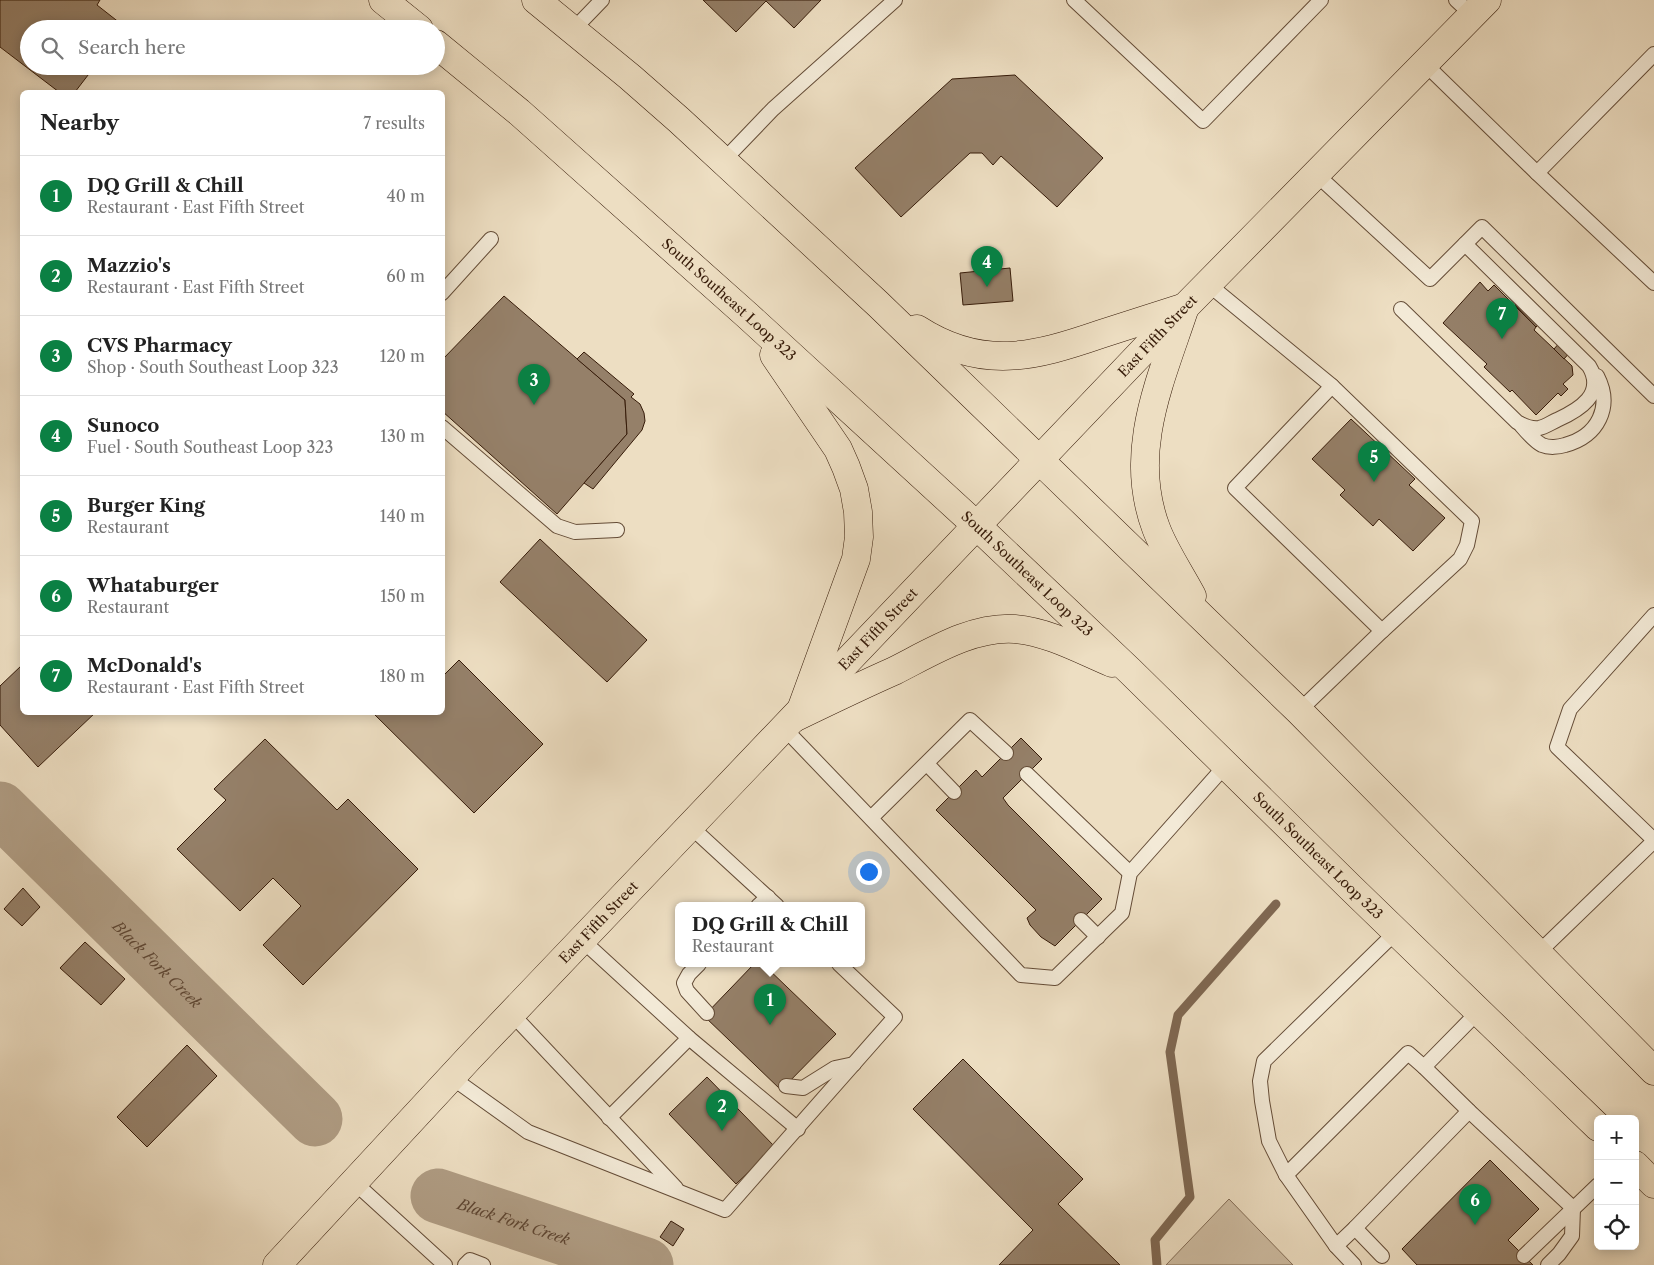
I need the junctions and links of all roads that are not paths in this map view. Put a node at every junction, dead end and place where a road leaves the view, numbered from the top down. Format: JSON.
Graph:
{"nodes":[{"id":1,"x":383,"y":0,"type":"edge"},
{"id":2,"x":536,"y":0,"type":"edge"},
{"id":3,"x":602,"y":0,"type":"edge"},
{"id":4,"x":895,"y":0,"type":"edge"},
{"id":5,"x":1074,"y":0,"type":"edge"},
{"id":6,"x":1321,"y":0,"type":"edge"},
{"id":7,"x":1472,"y":5,"type":"edge"},
{"id":8,"x":407,"y":20,"type":"edge"},
{"id":9,"x":573,"y":30,"type":"junction"},
{"id":10,"x":445,"y":51,"type":"edge"},
{"id":11,"x":1654,"y":54,"type":"edge"},
{"id":12,"x":1425,"y":64,"type":"junction"},
{"id":13,"x":724,"y":160,"type":"junction"},
{"id":14,"x":1537,"y":173,"type":"junction"},
{"id":15,"x":1316,"y":174,"type":"junction"},
{"id":16,"x":491,"y":239,"type":"dead end"},
{"id":17,"x":1465,"y":244,"type":"junction"},
{"id":18,"x":1654,"y":283,"type":"edge"},
{"id":19,"x":1208,"y":284,"type":"junction"},
{"id":20,"x":445,"y":290,"type":"edge"},
{"id":21,"x":878,"y":304,"type":"junction"},
{"id":22,"x":1185,"y":306,"type":"junction"},
{"id":23,"x":1401,"y":309,"type":"dead end"},
{"id":24,"x":748,"y":316,"type":"junction"},
{"id":25,"x":1589,"y":366,"type":"junction"},
{"id":26,"x":1332,"y":386,"type":"junction"},
{"id":27,"x":1654,"y":396,"type":"edge"},
{"id":28,"x":1517,"y":422,"type":"junction"},
{"id":29,"x":445,"y":430,"type":"edge"},
{"id":30,"x":1040,"y":459,"type":"junction"},
{"id":31,"x":977,"y":526,"type":"junction"},
{"id":32,"x":617,"y":530,"type":"dead end"},
{"id":33,"x":1654,"y":615,"type":"edge"},
{"id":34,"x":1204,"y":619,"type":"junction"},
{"id":35,"x":1382,"y":631,"type":"junction"},
{"id":36,"x":1130,"y":671,"type":"junction"},
{"id":37,"x":1299,"y":712,"type":"junction"},
{"id":38,"x":793,"y":719,"type":"junction"},
{"id":39,"x":1006,"y":753,"type":"dead end"},
{"id":40,"x":927,"y":764,"type":"junction"},
{"id":41,"x":1226,"y":765,"type":"junction"},
{"id":42,"x":1027,"y":774,"type":"dead end"},
{"id":43,"x":954,"y":792,"type":"dead end"},
{"id":44,"x":871,"y":818,"type":"junction"},
{"id":45,"x":690,"y":826,"type":"junction"},
{"id":46,"x":1654,"y":841,"type":"edge"},
{"id":47,"x":1130,"y":874,"type":"junction"},
{"id":48,"x":767,"y":902,"type":"edge"},
{"id":49,"x":1081,"y":920,"type":"dead end"},
{"id":50,"x":1396,"y":932,"type":"junction"},
{"id":51,"x":1098,"y":937,"type":"junction"},
{"id":52,"x":582,"y":940,"type":"junction"},
{"id":53,"x":1537,"y":954,"type":"junction"},
{"id":54,"x":696,"y":967,"type":"edge"},
{"id":55,"x":842,"y":967,"type":"edge"},
{"id":56,"x":1479,"y":1011,"type":"junction"},
{"id":57,"x":707,"y":1013,"type":"dead end"},
{"id":58,"x":512,"y":1014,"type":"junction"},
{"id":59,"x":689,"y":1038,"type":"junction"},
{"id":60,"x":854,"y":1064,"type":"junction"},
{"id":61,"x":1424,"y":1067,"type":"junction"},
{"id":62,"x":1654,"y":1071,"type":"edge"},
{"id":63,"x":452,"y":1077,"type":"junction"},
{"id":64,"x":786,"y":1086,"type":"dead end"},
{"id":65,"x":1469,"y":1111,"type":"junction"},
{"id":66,"x":609,"y":1118,"type":"junction"},
{"id":67,"x":1594,"y":1123,"type":"edge"},
{"id":68,"x":798,"y":1129,"type":"junction"},
{"id":69,"x":1639,"y":1169,"type":"edge"},
{"id":70,"x":1286,"y":1175,"type":"junction"},
{"id":71,"x":354,"y":1182,"type":"junction"},
{"id":72,"x":1654,"y":1184,"type":"edge"},
{"id":73,"x":1594,"y":1189,"type":"edge"},
{"id":74,"x":679,"y":1191,"type":"junction"},
{"id":75,"x":1573,"y":1208,"type":"junction"},
{"id":76,"x":1355,"y":1228,"type":"junction"},
{"id":77,"x":1336,"y":1246,"type":"junction"},
{"id":78,"x":1382,"y":1256,"type":"dead end"},
{"id":79,"x":1524,"y":1256,"type":"dead end"},
{"id":80,"x":277,"y":1265,"type":"edge"},
{"id":81,"x":445,"y":1265,"type":"edge"},
{"id":82,"x":465,"y":1265,"type":"edge"},
{"id":83,"x":484,"y":1265,"type":"edge"},
{"id":84,"x":1354,"y":1265,"type":"edge"},
{"id":85,"x":1548,"y":1265,"type":"edge"}],
"edges":[{"from":1,"to":8,"type":"main road"},
{"from":2,"to":9,"type":"main road"},
{"from":3,"to":9,"type":"lane"},
{"from":4,"to":13,"type":"lane"},
{"from":5,"to":6,"type":"lane"},
{"from":7,"to":12,"type":"main road","name":"East Fifth Street"},
{"from":9,"to":13,"type":"main road"},
{"from":10,"to":24,"type":"main road","name":"South Southeast Loop 323"},
{"from":11,"to":14,"type":"lane"},
{"from":12,"to":14,"type":"lane"},
{"from":12,"to":15,"type":"main road","name":"East Fifth Street"},
{"from":13,"to":21,"type":"main road"},
{"from":14,"to":18,"type":"lane"},
{"from":15,"to":17,"type":"lane"},
{"from":15,"to":19,"type":"main road","name":"East Fifth Street"},
{"from":16,"to":20,"type":"lane"},
{"from":17,"to":25,"type":"lane"},
{"from":17,"to":27,"type":"lane"},
{"from":19,"to":22,"type":"main road","name":"East Fifth Street"},
{"from":19,"to":26,"type":"lane"},
{"from":21,"to":22,"type":"main road"},
{"from":21,"to":30,"type":"main road"},
{"from":22,"to":30,"type":"main road","name":"East Fifth Street"},
{"from":22,"to":34,"type":"main road"},
{"from":23,"to":28,"type":"lane"},
{"from":24,"to":31,"type":"main road","name":"South Southeast Loop 323"},
{"from":24,"to":38,"type":"main road"},
{"from":25,"to":28,"type":"lane"},
{"from":25,"to":28,"type":"lane"},
{"from":26,"to":35,"type":"lane"},
{"from":26,"to":35,"type":"lane"},
{"from":29,"to":32,"type":"lane"},
{"from":30,"to":31,"type":"main road","name":"East Fifth Street"},
{"from":30,"to":34,"type":"main road"},
{"from":31,"to":36,"type":"main road","name":"South Southeast Loop 323"},
{"from":31,"to":38,"type":"main road","name":"East Fifth Street"},
{"from":33,"to":46,"type":"lane"},
{"from":34,"to":37,"type":"main road"},
{"from":35,"to":37,"type":"lane"},
{"from":36,"to":38,"type":"main road"},
{"from":36,"to":41,"type":"main road","name":"South Southeast Loop 323"},
{"from":37,"to":53,"type":"main road"},
{"from":38,"to":44,"type":"lane"},
{"from":38,"to":45,"type":"main road","name":"East Fifth Street"},
{"from":39,"to":40,"type":"lane"},
{"from":40,"to":43,"type":"lane"},
{"from":40,"to":44,"type":"lane"},
{"from":41,"to":47,"type":"lane"},
{"from":41,"to":50,"type":"main road","name":"South Southeast Loop 323"},
{"from":42,"to":47,"type":"lane"},
{"from":44,"to":51,"type":"lane"},
{"from":45,"to":48,"type":"lane"},
{"from":45,"to":52,"type":"main road","name":"East Fifth Street"},
{"from":46,"to":53,"type":"lane"},
{"from":47,"to":51,"type":"lane"},
{"from":49,"to":51,"type":"lane"},
{"from":50,"to":56,"type":"main road","name":"South Southeast Loop 323"},
{"from":50,"to":70,"type":"lane"},
{"from":52,"to":58,"type":"main road","name":"East Fifth Street"},
{"from":52,"to":59,"type":"lane"},
{"from":53,"to":62,"type":"main road"},
{"from":54,"to":57,"type":"lane"},
{"from":55,"to":60,"type":"lane"},
{"from":56,"to":61,"type":"lane"},
{"from":56,"to":67,"type":"main road","name":"South Southeast Loop 323"},
{"from":58,"to":63,"type":"main road","name":"East Fifth Street"},
{"from":58,"to":66,"type":"lane"},
{"from":59,"to":66,"type":"lane"},
{"from":59,"to":68,"type":"lane"},
{"from":60,"to":64,"type":"lane"},
{"from":60,"to":68,"type":"lane"},
{"from":61,"to":65,"type":"lane"},
{"from":61,"to":70,"type":"lane"},
{"from":63,"to":71,"type":"main road","name":"East Fifth Street"},
{"from":63,"to":74,"type":"lane"},
{"from":65,"to":75,"type":"lane"},
{"from":65,"to":76,"type":"lane"},
{"from":66,"to":74,"type":"lane"},
{"from":68,"to":74,"type":"lane"},
{"from":69,"to":72,"type":"main road"},
{"from":70,"to":77,"type":"lane"},
{"from":71,"to":80,"type":"main road","name":"East Fifth Street"},
{"from":71,"to":81,"type":"lane"},
{"from":73,"to":75,"type":"lane"},
{"from":75,"to":79,"type":"lane"},
{"from":75,"to":85,"type":"lane"},
{"from":76,"to":77,"type":"lane"},
{"from":76,"to":78,"type":"lane"},
{"from":77,"to":84,"type":"lane"},
{"from":82,"to":83,"type":"lane"}]}
